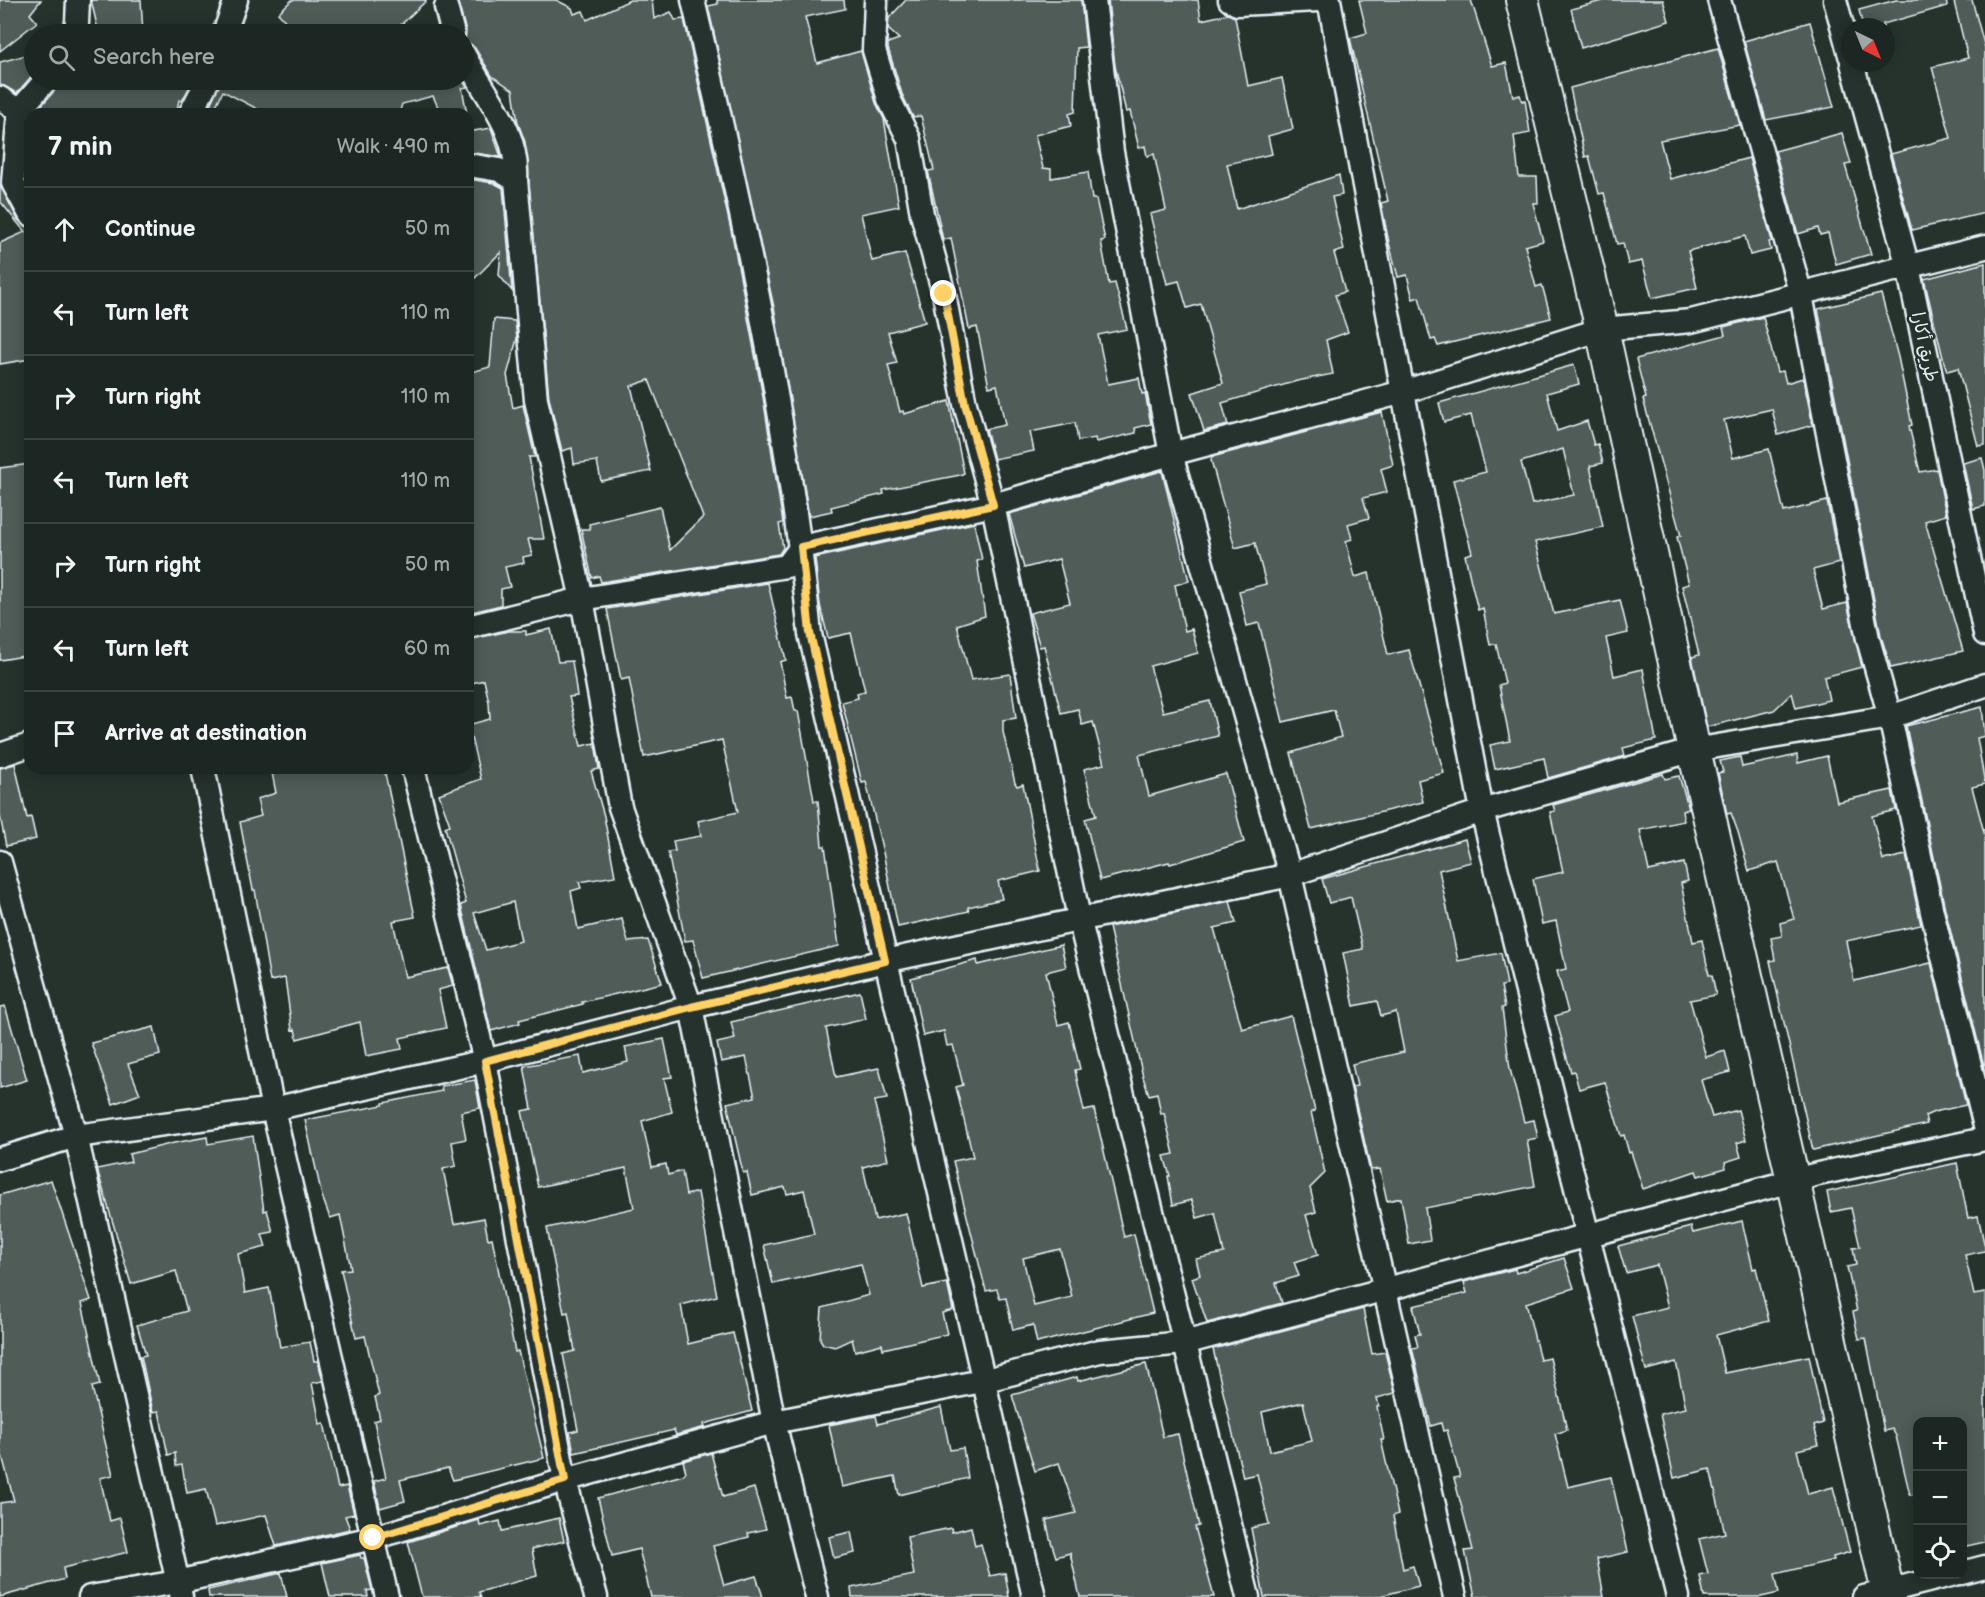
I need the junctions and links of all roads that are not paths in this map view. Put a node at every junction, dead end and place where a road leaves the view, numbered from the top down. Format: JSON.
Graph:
{"nodes":[{"id":1,"x":78,"y":0,"type":"edge"},
{"id":2,"x":236,"y":0,"type":"edge"},
{"id":3,"x":693,"y":0,"type":"edge"},
{"id":4,"x":1095,"y":0,"type":"edge"},
{"id":5,"x":1230,"y":0,"type":"edge"},
{"id":6,"x":1318,"y":0,"type":"edge"},
{"id":7,"x":1329,"y":0,"type":"edge"},
{"id":8,"x":1522,"y":0,"type":"edge"},
{"id":9,"x":1719,"y":0,"type":"edge"},
{"id":10,"x":1835,"y":0,"type":"edge"},
{"id":11,"x":876,"y":2,"type":"dead end"},
{"id":12,"x":446,"y":7,"type":"dead end"},
{"id":13,"x":1841,"y":22,"type":"edge"},
{"id":14,"x":77,"y":24,"type":"edge"},
{"id":15,"x":228,"y":24,"type":"edge"},
{"id":16,"x":450,"y":24,"type":"edge"},
{"id":17,"x":474,"y":71,"type":"edge"},
{"id":18,"x":1854,"y":72,"type":"edge"},
{"id":19,"x":37,"y":90,"type":"edge"},
{"id":20,"x":203,"y":90,"type":"edge"},
{"id":21,"x":0,"y":98,"type":"edge"},
{"id":22,"x":193,"y":108,"type":"edge"},
{"id":23,"x":19,"y":111,"type":"junction"},
{"id":24,"x":474,"y":166,"type":"edge"},
{"id":25,"x":516,"y":180,"type":"junction"},
{"id":26,"x":24,"y":203,"type":"edge"},
{"id":27,"x":1985,"y":247,"type":"edge"},
{"id":28,"x":1908,"y":267,"type":"junction"},
{"id":29,"x":1801,"y":295,"type":"junction"},
{"id":30,"x":1602,"y":329,"type":"junction"},
{"id":31,"x":1402,"y":392,"type":"junction"},
{"id":32,"x":1171,"y":454,"type":"junction"},
{"id":33,"x":993,"y":505,"type":"junction"},
{"id":34,"x":801,"y":547,"type":"junction"},
{"id":35,"x":582,"y":599,"type":"junction"},
{"id":36,"x":474,"y":626,"type":"edge"},
{"id":37,"x":1985,"y":634,"type":"edge"},
{"id":38,"x":1985,"y":686,"type":"edge"},
{"id":39,"x":1890,"y":717,"type":"junction"},
{"id":40,"x":24,"y":747,"type":"edge"},
{"id":41,"x":1694,"y":750,"type":"junction"},
{"id":42,"x":0,"y":755,"type":"edge"},
{"id":43,"x":204,"y":774,"type":"edge"},
{"id":44,"x":414,"y":774,"type":"edge"},
{"id":45,"x":1482,"y":811,"type":"junction"},
{"id":46,"x":0,"y":862,"type":"edge"},
{"id":47,"x":1290,"y":876,"type":"junction"},
{"id":48,"x":1079,"y":918,"type":"junction"},
{"id":49,"x":885,"y":961,"type":"junction"},
{"id":50,"x":691,"y":1007,"type":"junction"},
{"id":51,"x":485,"y":1061,"type":"junction"},
{"id":52,"x":273,"y":1109,"type":"junction"},
{"id":53,"x":1985,"y":1126,"type":"edge"},
{"id":54,"x":76,"y":1136,"type":"junction"},
{"id":55,"x":1985,"y":1138,"type":"edge"},
{"id":56,"x":0,"y":1159,"type":"edge"},
{"id":57,"x":1793,"y":1183,"type":"junction"},
{"id":58,"x":1587,"y":1237,"type":"junction"},
{"id":59,"x":1383,"y":1291,"type":"junction"},
{"id":60,"x":1184,"y":1343,"type":"junction"},
{"id":61,"x":982,"y":1381,"type":"junction"},
{"id":62,"x":774,"y":1422,"type":"junction"},
{"id":63,"x":565,"y":1480,"type":"junction"},
{"id":64,"x":373,"y":1538,"type":"junction"},
{"id":65,"x":1985,"y":1567,"type":"edge"},
{"id":66,"x":1967,"y":1572,"type":"edge"},
{"id":67,"x":1940,"y":1579,"type":"edge"},
{"id":68,"x":179,"y":1589,"type":"edge"},
{"id":69,"x":1881,"y":1595,"type":"edge"},
{"id":70,"x":90,"y":1597,"type":"edge"},
{"id":71,"x":387,"y":1597,"type":"edge"},
{"id":72,"x":596,"y":1597,"type":"edge"},
{"id":73,"x":817,"y":1597,"type":"edge"},
{"id":74,"x":1035,"y":1597,"type":"edge"},
{"id":75,"x":1248,"y":1597,"type":"edge"},
{"id":76,"x":1455,"y":1597,"type":"edge"},
{"id":77,"x":1678,"y":1597,"type":"edge"}],
"edges":[{"from":1,"to":14,"type":"street"},
{"from":2,"to":15,"type":"street"},
{"from":3,"to":34,"type":"street"},
{"from":4,"to":32,"type":"street"},
{"from":5,"to":6,"type":"street"},
{"from":7,"to":31,"type":"street"},
{"from":8,"to":30,"type":"street"},
{"from":9,"to":29,"type":"street"},
{"from":10,"to":13,"type":"street"},
{"from":11,"to":33,"type":"street"},
{"from":12,"to":16,"type":"street"},
{"from":17,"to":25,"type":"street"},
{"from":18,"to":28,"type":"street","name":"طريق أكارا"},
{"from":19,"to":23,"type":"street"},
{"from":20,"to":22,"type":"street"},
{"from":21,"to":23,"type":"street"},
{"from":23,"to":26,"type":"street"},
{"from":24,"to":25,"type":"street"},
{"from":25,"to":35,"type":"street"},
{"from":27,"to":28,"type":"street"},
{"from":28,"to":29,"type":"street"},
{"from":28,"to":37,"type":"street","name":"طريق أكارا"},
{"from":29,"to":30,"type":"street"},
{"from":29,"to":39,"type":"street"},
{"from":30,"to":31,"type":"street"},
{"from":30,"to":41,"type":"street"},
{"from":31,"to":32,"type":"street"},
{"from":31,"to":45,"type":"street"},
{"from":32,"to":33,"type":"street"},
{"from":32,"to":47,"type":"street"},
{"from":33,"to":34,"type":"street"},
{"from":33,"to":48,"type":"street"},
{"from":34,"to":35,"type":"street"},
{"from":34,"to":49,"type":"street"},
{"from":35,"to":36,"type":"street"},
{"from":35,"to":50,"type":"street"},
{"from":38,"to":39,"type":"street"},
{"from":39,"to":41,"type":"street"},
{"from":39,"to":53,"type":"street"},
{"from":40,"to":42,"type":"street"},
{"from":41,"to":45,"type":"street"},
{"from":41,"to":57,"type":"street"},
{"from":43,"to":52,"type":"street"},
{"from":44,"to":51,"type":"street"},
{"from":45,"to":47,"type":"street"},
{"from":45,"to":58,"type":"street"},
{"from":46,"to":54,"type":"street"},
{"from":47,"to":48,"type":"street"},
{"from":47,"to":59,"type":"street"},
{"from":48,"to":49,"type":"street"},
{"from":48,"to":60,"type":"street"},
{"from":49,"to":50,"type":"street"},
{"from":49,"to":61,"type":"street"},
{"from":50,"to":51,"type":"street"},
{"from":50,"to":62,"type":"street"},
{"from":51,"to":52,"type":"street"},
{"from":51,"to":63,"type":"street"},
{"from":52,"to":54,"type":"street"},
{"from":52,"to":64,"type":"street"},
{"from":54,"to":56,"type":"street"},
{"from":54,"to":68,"type":"street"},
{"from":55,"to":57,"type":"street"},
{"from":57,"to":58,"type":"street"},
{"from":57,"to":69,"type":"street"},
{"from":58,"to":59,"type":"street"},
{"from":58,"to":77,"type":"street"},
{"from":59,"to":60,"type":"street"},
{"from":59,"to":76,"type":"street"},
{"from":60,"to":61,"type":"street"},
{"from":60,"to":75,"type":"street"},
{"from":61,"to":62,"type":"street"},
{"from":61,"to":74,"type":"street"},
{"from":62,"to":63,"type":"street"},
{"from":62,"to":73,"type":"street"},
{"from":63,"to":64,"type":"street"},
{"from":63,"to":72,"type":"street"},
{"from":64,"to":68,"type":"street"},
{"from":64,"to":71,"type":"street"},
{"from":65,"to":66,"type":"street"},
{"from":67,"to":69,"type":"street"},
{"from":68,"to":70,"type":"street"}]}
